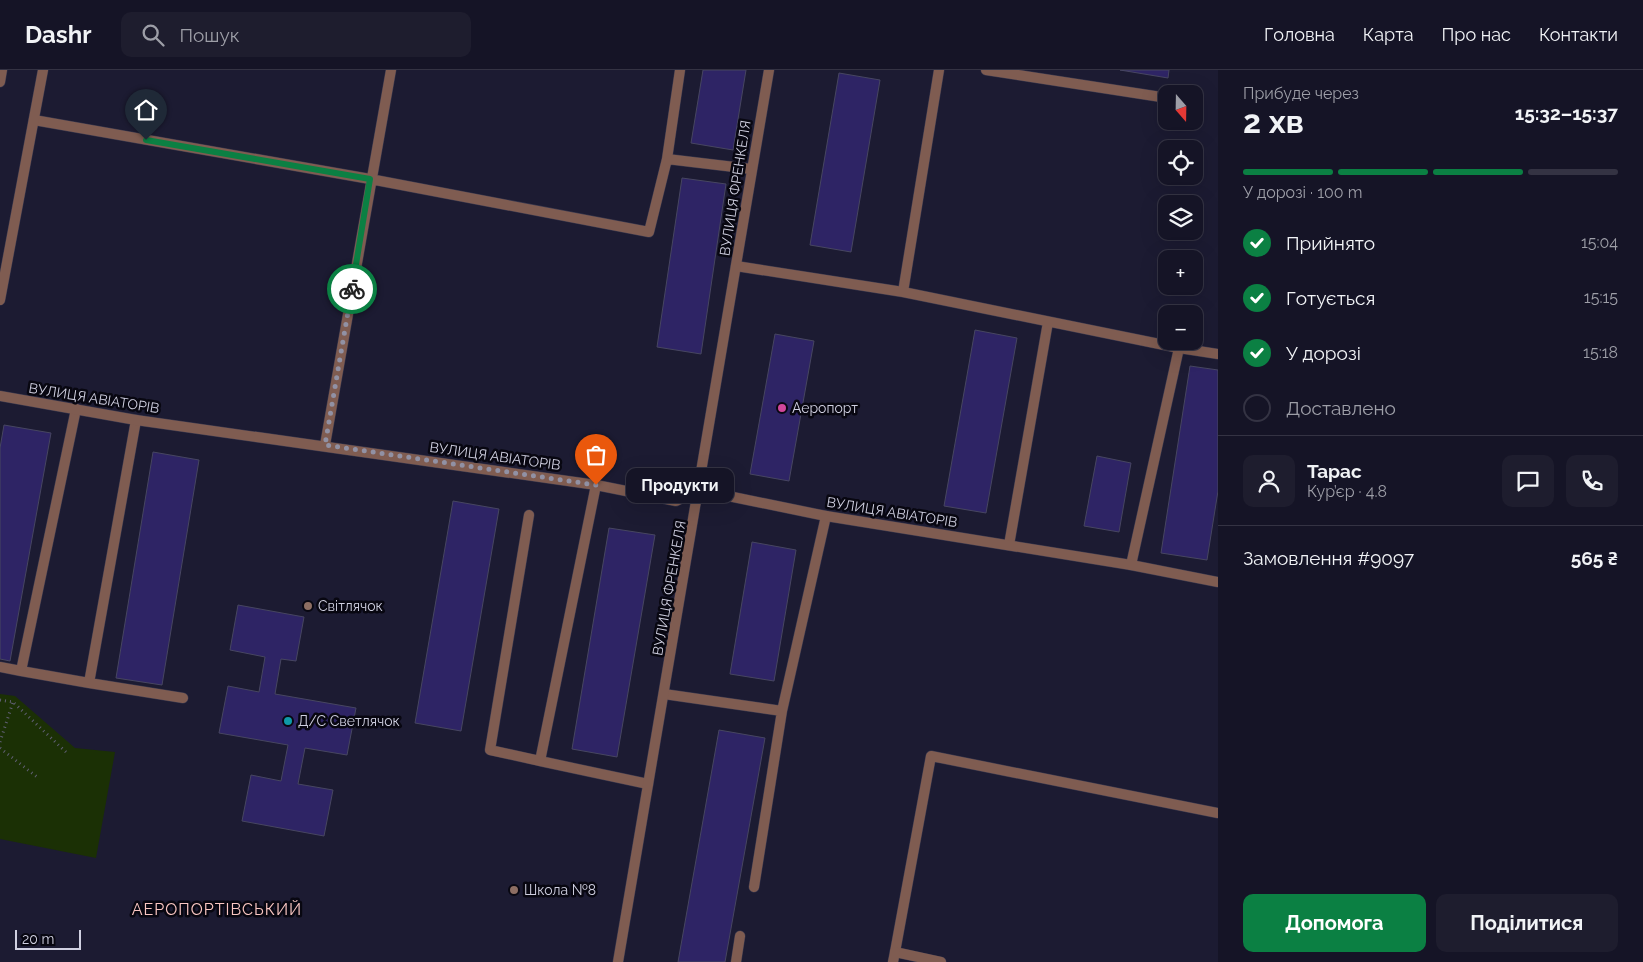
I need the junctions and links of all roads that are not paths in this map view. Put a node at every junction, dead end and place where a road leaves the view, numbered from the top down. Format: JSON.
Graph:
{"nodes":[{"id":1,"x":2,"y":70,"type":"edge"},
{"id":2,"x":43,"y":70,"type":"edge"},
{"id":3,"x":391,"y":70,"type":"edge"},
{"id":4,"x":680,"y":70,"type":"edge"},
{"id":5,"x":769,"y":70,"type":"edge"},
{"id":6,"x":939,"y":70,"type":"edge"},
{"id":7,"x":986,"y":70,"type":"edge"},
{"id":8,"x":0,"y":82,"type":"edge"},
{"id":9,"x":1158,"y":96,"type":"edge"},
{"id":10,"x":34,"y":120,"type":"junction"},
{"id":11,"x":667,"y":159,"type":"junction"},
{"id":12,"x":751,"y":169,"type":"junction"},
{"id":13,"x":370,"y":179,"type":"junction"},
{"id":14,"x":736,"y":266,"type":"junction"},
{"id":15,"x":903,"y":292,"type":"junction"},
{"id":16,"x":0,"y":300,"type":"edge"},
{"id":17,"x":1048,"y":322,"type":"junction"},
{"id":18,"x":1158,"y":344,"type":"edge"},
{"id":19,"x":1179,"y":350,"type":"edge"},
{"id":20,"x":1192,"y":350,"type":"edge"},
{"id":21,"x":1218,"y":354,"type":"edge"},
{"id":22,"x":0,"y":396,"type":"edge"},
{"id":23,"x":76,"y":409,"type":"junction"},
{"id":24,"x":136,"y":420,"type":"junction"},
{"id":25,"x":325,"y":445,"type":"junction"},
{"id":26,"x":596,"y":485,"type":"junction"},
{"id":27,"x":699,"y":490,"type":"junction"},
{"id":28,"x":529,"y":515,"type":"dead end"},
{"id":29,"x":826,"y":516,"type":"junction"},
{"id":30,"x":1008,"y":545,"type":"junction"},
{"id":31,"x":1131,"y":565,"type":"junction"},
{"id":32,"x":1218,"y":582,"type":"edge"},
{"id":33,"x":0,"y":667,"type":"edge"},
{"id":34,"x":21,"y":671,"type":"junction"},
{"id":35,"x":89,"y":682,"type":"junction"},
{"id":36,"x":664,"y":694,"type":"junction"},
{"id":37,"x":183,"y":698,"type":"dead end"},
{"id":38,"x":782,"y":712,"type":"junction"},
{"id":39,"x":540,"y":761,"type":"junction"},
{"id":40,"x":648,"y":784,"type":"junction"},
{"id":41,"x":1218,"y":812,"type":"edge"},
{"id":42,"x":754,"y":887,"type":"dead end"},
{"id":43,"x":740,"y":936,"type":"dead end"},
{"id":44,"x":894,"y":957,"type":"edge"},
{"id":45,"x":618,"y":962,"type":"edge"},
{"id":46,"x":736,"y":962,"type":"edge"},
{"id":47,"x":941,"y":962,"type":"edge"}],
"edges":[{"from":1,"to":8,"type":"street"},
{"from":2,"to":10,"type":"street"},
{"from":3,"to":13,"type":"street"},
{"from":4,"to":11,"type":"street"},
{"from":5,"to":12,"type":"street","name":"ВУЛИЦЯ ФРЕНКЕЛЯ"},
{"from":6,"to":15,"type":"street"},
{"from":7,"to":9,"type":"street"},
{"from":10,"to":13,"type":"street"},
{"from":10,"to":16,"type":"street"},
{"from":11,"to":12,"type":"street"},
{"from":11,"to":13,"type":"street"},
{"from":12,"to":14,"type":"street","name":"ВУЛИЦЯ ФРЕНКЕЛЯ"},
{"from":13,"to":25,"type":"street"},
{"from":14,"to":15,"type":"street"},
{"from":14,"to":27,"type":"street","name":"ВУЛИЦЯ ФРЕНКЕЛЯ"},
{"from":15,"to":17,"type":"street"},
{"from":17,"to":18,"type":"street"},
{"from":17,"to":30,"type":"street"},
{"from":19,"to":31,"type":"street"},
{"from":20,"to":21,"type":"street"},
{"from":22,"to":23,"type":"street","name":"ВУЛИЦЯ АВІАТОРІВ"},
{"from":23,"to":24,"type":"street","name":"ВУЛИЦЯ АВІАТОРІВ"},
{"from":23,"to":34,"type":"street"},
{"from":24,"to":25,"type":"street","name":"ВУЛИЦЯ АВІАТОРІВ"},
{"from":24,"to":35,"type":"street"},
{"from":25,"to":26,"type":"street","name":"ВУЛИЦЯ АВІАТОРІВ"},
{"from":26,"to":27,"type":"street","name":"ВУЛИЦЯ АВІАТОРІВ"},
{"from":26,"to":39,"type":"street"},
{"from":27,"to":29,"type":"street","name":"ВУЛИЦЯ АВІАТОРІВ"},
{"from":27,"to":36,"type":"street","name":"ВУЛИЦЯ ФРЕНКЕЛЯ"},
{"from":28,"to":39,"type":"street"},
{"from":29,"to":30,"type":"street","name":"ВУЛИЦЯ АВІАТОРІВ"},
{"from":29,"to":38,"type":"street"},
{"from":30,"to":31,"type":"street","name":"ВУЛИЦЯ АВІАТОРІВ"},
{"from":31,"to":32,"type":"street","name":"ВУЛИЦЯ АВІАТОРІВ"},
{"from":33,"to":34,"type":"street"},
{"from":34,"to":35,"type":"street"},
{"from":35,"to":37,"type":"street"},
{"from":36,"to":38,"type":"street"},
{"from":36,"to":40,"type":"street","name":"ВУЛИЦЯ ФРЕНКЕЛЯ"},
{"from":38,"to":42,"type":"street"},
{"from":39,"to":40,"type":"street"},
{"from":40,"to":45,"type":"street","name":"ВУЛИЦЯ ФРЕНКЕЛЯ"},
{"from":41,"to":44,"type":"street"},
{"from":43,"to":46,"type":"street"},
{"from":44,"to":47,"type":"street"}]}
